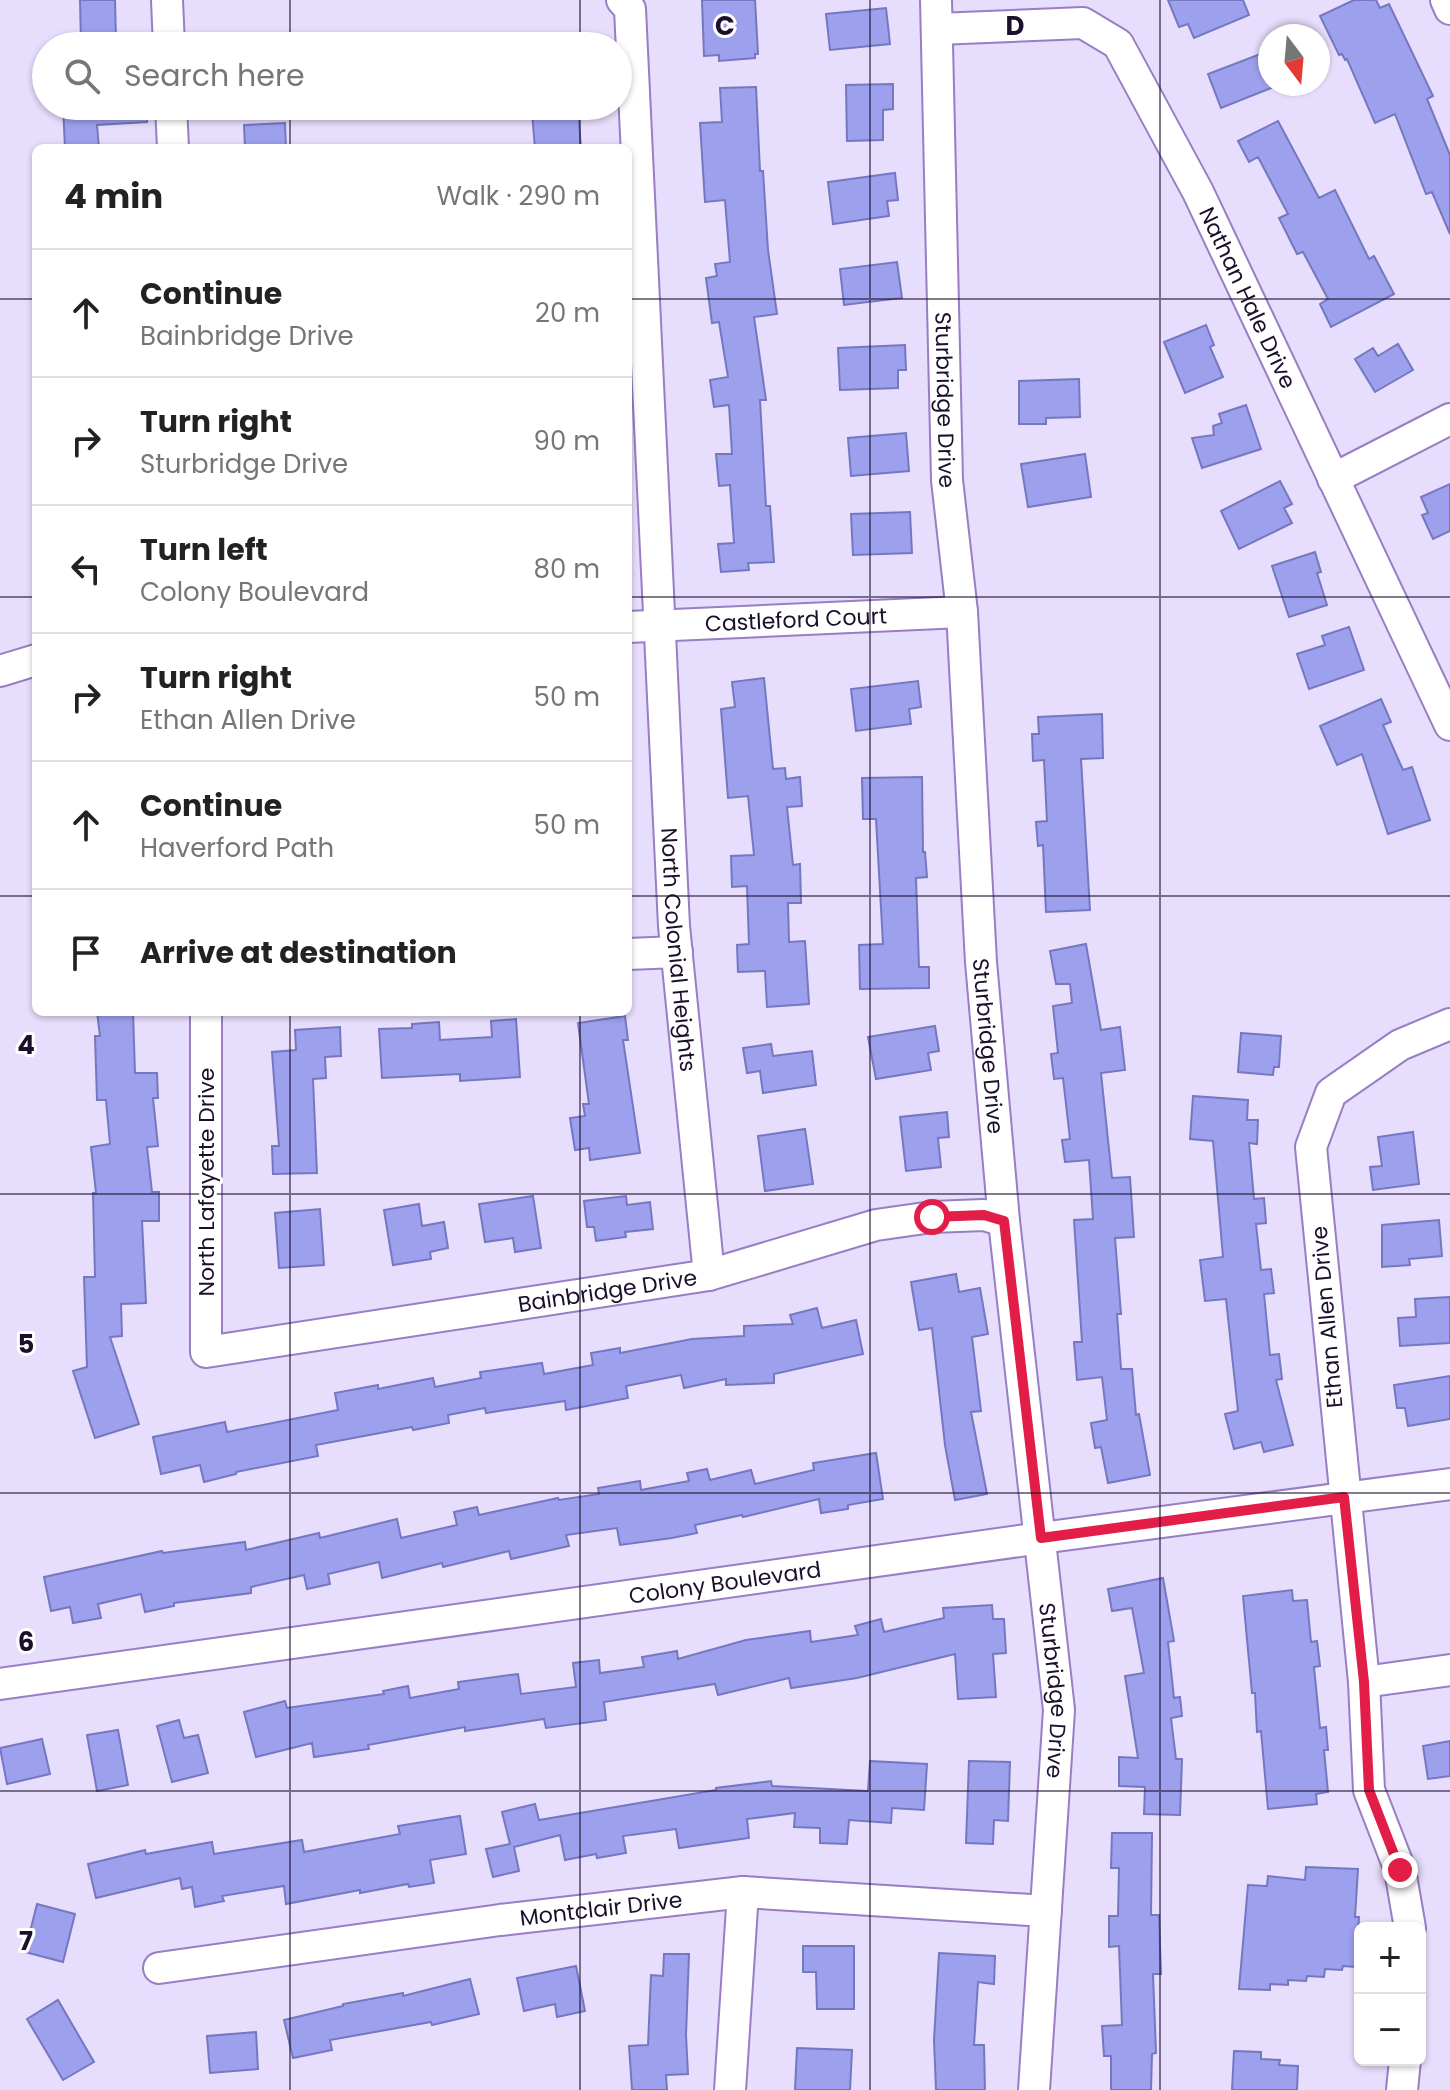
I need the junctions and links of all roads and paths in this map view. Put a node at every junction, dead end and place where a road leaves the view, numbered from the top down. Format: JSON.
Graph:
{"nodes":[{"id":1,"x":167,"y":0,"type":"edge"},
{"id":2,"x":622,"y":0,"type":"edge"},
{"id":3,"x":1446,"y":0,"type":"edge"},
{"id":4,"x":1450,"y":9,"type":"edge"},
{"id":5,"x":936,"y":14,"type":"edge"},
{"id":6,"x":168,"y":32,"type":"edge"},
{"id":7,"x":630,"y":32,"type":"edge"},
{"id":8,"x":632,"y":106,"type":"edge"},
{"id":9,"x":172,"y":120,"type":"edge"},
{"id":10,"x":173,"y":144,"type":"edge"},
{"id":11,"x":636,"y":301,"type":"edge"},
{"id":12,"x":1450,"y":419,"type":"edge"},
{"id":13,"x":1333,"y":479,"type":"junction"},
{"id":14,"x":962,"y":612,"type":"junction"},
{"id":15,"x":660,"y":625,"type":"junction"},
{"id":16,"x":632,"y":627,"type":"edge"},
{"id":17,"x":32,"y":661,"type":"edge"},
{"id":18,"x":0,"y":671,"type":"edge"},
{"id":19,"x":1450,"y":725,"type":"edge"},
{"id":20,"x":677,"y":952,"type":"junction"},
{"id":21,"x":632,"y":954,"type":"edge"},
{"id":22,"x":206,"y":1016,"type":"edge"},
{"id":23,"x":1450,"y":1024,"type":"edge"},
{"id":24,"x":1004,"y":1221,"type":"junction"},
{"id":25,"x":709,"y":1275,"type":"junction"},
{"id":26,"x":206,"y":1352,"type":"joint"},
{"id":27,"x":1450,"y":1484,"type":"edge"},
{"id":28,"x":1344,"y":1497,"type":"junction"},
{"id":29,"x":1041,"y":1538,"type":"junction"},
{"id":30,"x":1450,"y":1670,"type":"edge"},
{"id":31,"x":1364,"y":1682,"type":"junction"},
{"id":32,"x":0,"y":1684,"type":"edge"},
{"id":33,"x":743,"y":1892,"type":"junction"},
{"id":34,"x":1046,"y":1911,"type":"junction"},
{"id":35,"x":1409,"y":1922,"type":"edge"},
{"id":36,"x":159,"y":1968,"type":"dead end"},
{"id":37,"x":1404,"y":2066,"type":"edge"},
{"id":38,"x":730,"y":2090,"type":"edge"},
{"id":39,"x":1034,"y":2090,"type":"edge"},
{"id":40,"x":1402,"y":2090,"type":"edge"}],
"edges":[{"from":1,"to":6,"type":"street"},
{"from":2,"to":7,"type":"street","name":"North Colonial Heights"},
{"from":3,"to":4,"type":"street"},
{"from":5,"to":13,"type":"street","name":"Nathan Hale Drive"},
{"from":5,"to":14,"type":"street","name":"Sturbridge Drive"},
{"from":8,"to":11,"type":"street","name":"North Colonial Heights"},
{"from":9,"to":10,"type":"street"},
{"from":11,"to":15,"type":"street","name":"North Colonial Heights"},
{"from":12,"to":13,"type":"street"},
{"from":13,"to":19,"type":"street","name":"Nathan Hale Drive"},
{"from":14,"to":15,"type":"street","name":"Castleford Court"},
{"from":14,"to":24,"type":"street","name":"Sturbridge Drive"},
{"from":15,"to":16,"type":"street","name":"Castleford Court"},
{"from":15,"to":20,"type":"street","name":"North Colonial Heights"},
{"from":17,"to":18,"type":"street"},
{"from":20,"to":21,"type":"street"},
{"from":20,"to":25,"type":"street","name":"North Colonial Heights"},
{"from":22,"to":26,"type":"street","name":"North Lafayette Drive"},
{"from":23,"to":28,"type":"street","name":"Ethan Allen Drive"},
{"from":24,"to":25,"type":"street","name":"Bainbridge Drive"},
{"from":24,"to":29,"type":"street","name":"Sturbridge Drive"},
{"from":25,"to":26,"type":"street","name":"Bainbridge Drive"},
{"from":27,"to":28,"type":"street","name":"Colony Boulevard"},
{"from":28,"to":29,"type":"street","name":"Colony Boulevard"},
{"from":28,"to":31,"type":"street","name":"Ethan Allen Drive"},
{"from":29,"to":32,"type":"street","name":"Colony Boulevard"},
{"from":29,"to":34,"type":"street","name":"Sturbridge Drive"},
{"from":30,"to":31,"type":"street"},
{"from":31,"to":35,"type":"street","name":"Ethan Allen Drive"},
{"from":33,"to":34,"type":"street","name":"Montclair Drive"},
{"from":33,"to":36,"type":"street","name":"Montclair Drive"},
{"from":33,"to":38,"type":"street"},
{"from":34,"to":39,"type":"street","name":"Sturbridge Drive"},
{"from":37,"to":40,"type":"street"}]}
